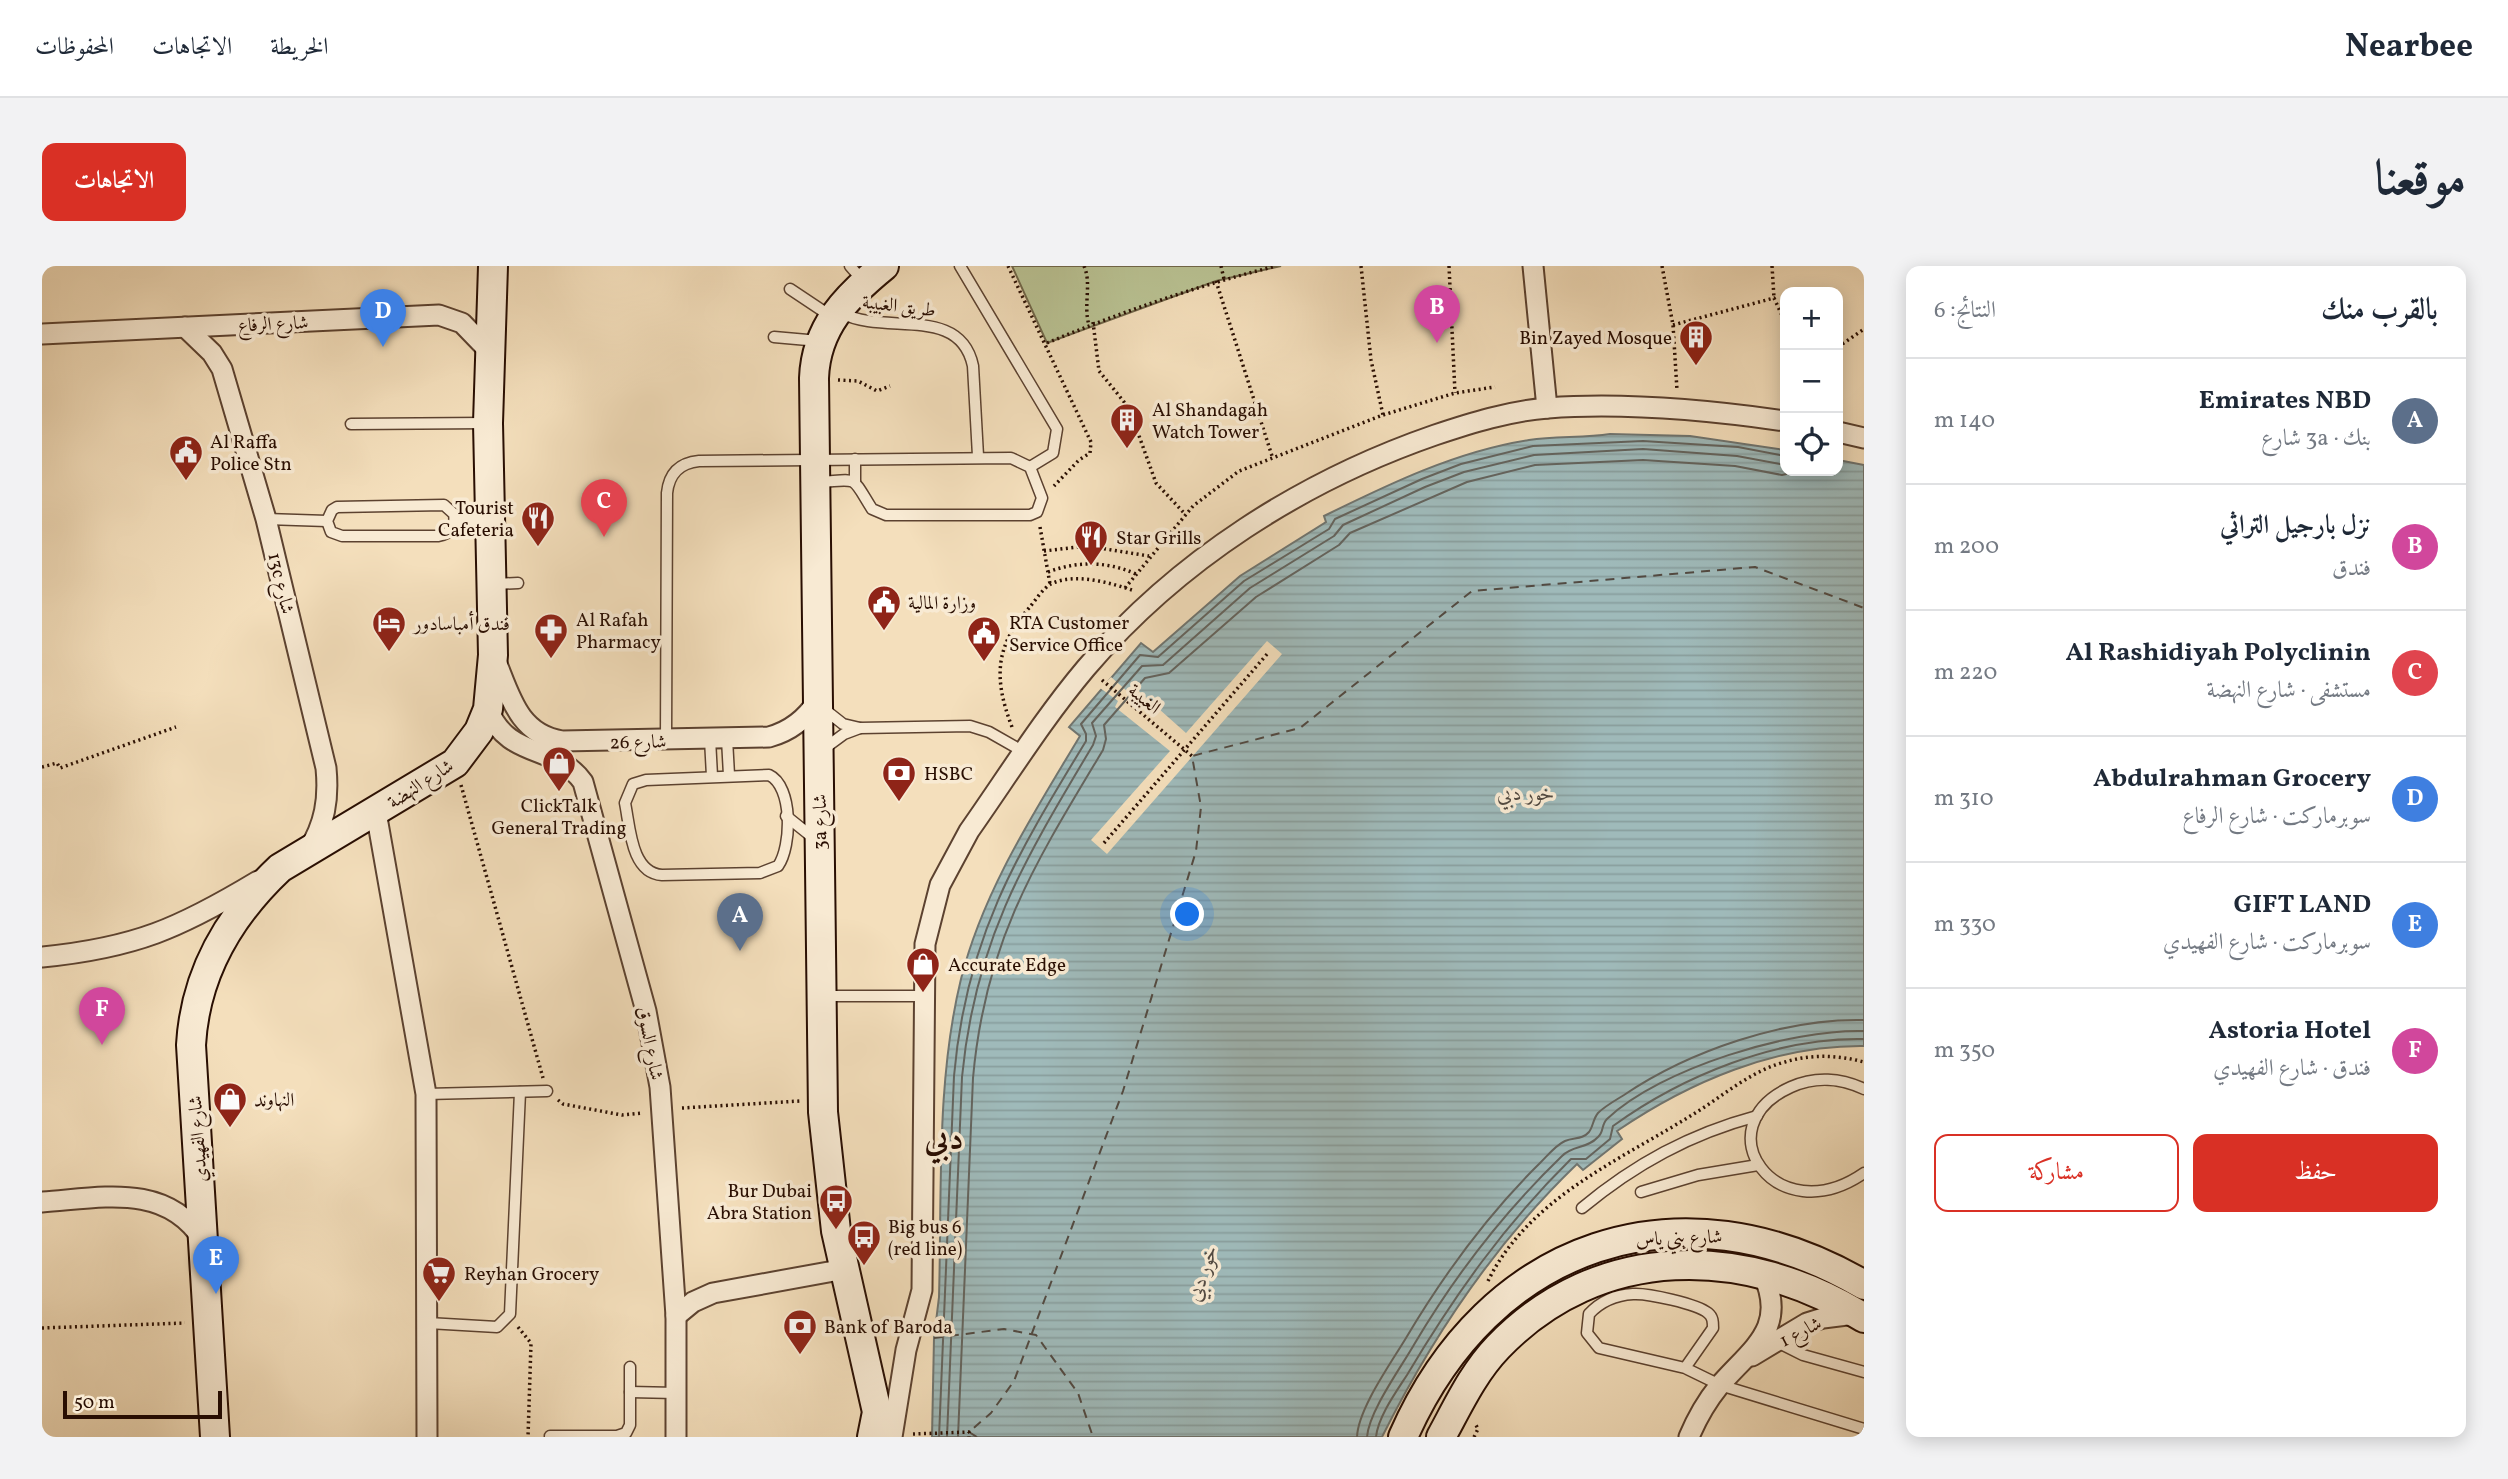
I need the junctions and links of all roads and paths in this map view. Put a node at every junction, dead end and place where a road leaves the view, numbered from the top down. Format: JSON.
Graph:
{"nodes":[{"id":1,"x":493,"y":266,"type":"edge"},
{"id":2,"x":960,"y":266,"type":"edge"},
{"id":3,"x":1008,"y":266,"type":"edge"},
{"id":4,"x":1084,"y":266,"type":"edge"},
{"id":5,"x":1221,"y":266,"type":"edge"},
{"id":6,"x":1276,"y":266,"type":"edge"},
{"id":7,"x":1360,"y":266,"type":"edge"},
{"id":8,"x":1449,"y":266,"type":"edge"},
{"id":9,"x":1533,"y":266,"type":"edge"},
{"id":10,"x":1662,"y":266,"type":"edge"},
{"id":11,"x":1772,"y":266,"type":"edge"},
{"id":12,"x":866,"y":271,"type":"edge"},
{"id":13,"x":1224,"y":279,"type":"junction"},
{"id":14,"x":1216,"y":281,"type":"junction"},
{"id":15,"x":790,"y":289,"type":"dead end"},
{"id":16,"x":1774,"y":298,"type":"junction"},
{"id":17,"x":1780,"y":311,"type":"edge"},
{"id":18,"x":830,"y":323,"type":"junction"},
{"id":19,"x":1091,"y":324,"type":"junction"},
{"id":20,"x":1673,"y":326,"type":"junction"},
{"id":21,"x":185,"y":327,"type":"junction"},
{"id":22,"x":1864,"y":329,"type":"edge"},
{"id":23,"x":42,"y":334,"type":"edge"},
{"id":24,"x":774,"y":337,"type":"dead end"},
{"id":25,"x":1047,"y":343,"type":"junction"},
{"id":26,"x":1843,"y":344,"type":"edge"},
{"id":27,"x":490,"y":352,"type":"junction"},
{"id":28,"x":838,"y":380,"type":"dead end"},
{"id":29,"x":890,"y":386,"type":"dead end"},
{"id":30,"x":1495,"y":387,"type":"dead end"},
{"id":31,"x":1455,"y":393,"type":"junction"},
{"id":32,"x":1547,"y":408,"type":"junction"},
{"id":33,"x":1678,"y":409,"type":"junction"},
{"id":34,"x":1383,"y":415,"type":"junction"},
{"id":35,"x":1780,"y":420,"type":"edge"},
{"id":36,"x":488,"y":422,"type":"junction"},
{"id":37,"x":351,"y":424,"type":"dead end"},
{"id":38,"x":1843,"y":433,"type":"edge"},
{"id":39,"x":1864,"y":439,"type":"edge"},
{"id":40,"x":978,"y":456,"type":"junction"},
{"id":41,"x":1272,"y":456,"type":"junction"},
{"id":42,"x":855,"y":459,"type":"junction"},
{"id":43,"x":1030,"y":467,"type":"junction"},
{"id":44,"x":817,"y":470,"type":"junction"},
{"id":45,"x":855,"y":482,"type":"junction"},
{"id":46,"x":1042,"y":498,"type":"junction"},
{"id":47,"x":1037,"y":512,"type":"junction"},
{"id":48,"x":1185,"y":514,"type":"junction"},
{"id":49,"x":266,"y":519,"type":"junction"},
{"id":50,"x":455,"y":520,"type":"junction"},
{"id":51,"x":489,"y":520,"type":"junction"},
{"id":52,"x":327,"y":521,"type":"junction"},
{"id":53,"x":1044,"y":551,"type":"junction"},
{"id":54,"x":1150,"y":557,"type":"junction"},
{"id":55,"x":1048,"y":572,"type":"junction"},
{"id":56,"x":1136,"y":574,"type":"junction"},
{"id":57,"x":1050,"y":584,"type":"junction"},
{"id":58,"x":1125,"y":588,"type":"junction"},
{"id":59,"x":1152,"y":601,"type":"junction"},
{"id":60,"x":1268,"y":653,"type":"dead end"},
{"id":61,"x":493,"y":655,"type":"junction"},
{"id":62,"x":1087,"y":667,"type":"junction"},
{"id":63,"x":818,"y":700,"type":"junction"},
{"id":64,"x":488,"y":709,"type":"junction"},
{"id":65,"x":176,"y":727,"type":"dead end"},
{"id":66,"x":860,"y":728,"type":"junction"},
{"id":67,"x":718,"y":739,"type":"junction"},
{"id":68,"x":666,"y":740,"type":"junction"},
{"id":69,"x":1185,"y":750,"type":"junction"},
{"id":70,"x":1024,"y":752,"type":"junction"},
{"id":71,"x":1192,"y":756,"type":"dead end"},
{"id":72,"x":819,"y":757,"type":"junction"},
{"id":73,"x":455,"y":763,"type":"junction"},
{"id":74,"x":42,"y":767,"type":"edge"},
{"id":75,"x":729,"y":775,"type":"junction"},
{"id":76,"x":712,"y":776,"type":"junction"},
{"id":77,"x":376,"y":812,"type":"junction"},
{"id":78,"x":786,"y":816,"type":"junction"},
{"id":79,"x":819,"y":842,"type":"junction"},
{"id":80,"x":1104,"y":843,"type":"dead end"},
{"id":81,"x":307,"y":852,"type":"junction"},
{"id":82,"x":280,"y":868,"type":"junction"},
{"id":83,"x":42,"y":957,"type":"edge"},
{"id":84,"x":820,"y":996,"type":"junction"},
{"id":85,"x":923,"y":996,"type":"junction"},
{"id":86,"x":1864,"y":1089,"type":"edge"},
{"id":87,"x":547,"y":1091,"type":"joint"},
{"id":88,"x":520,"y":1092,"type":"junction"},
{"id":89,"x":426,"y":1094,"type":"junction"},
{"id":90,"x":1757,"y":1116,"type":"junction"},
{"id":91,"x":1758,"y":1165,"type":"junction"},
{"id":92,"x":1864,"y":1173,"type":"edge"},
{"id":93,"x":1641,"y":1192,"type":"dead end"},
{"id":94,"x":42,"y":1202,"type":"edge"},
{"id":95,"x":1583,"y":1208,"type":"dead end"},
{"id":96,"x":204,"y":1242,"type":"junction"},
{"id":97,"x":845,"y":1269,"type":"junction"},
{"id":98,"x":1762,"y":1272,"type":"junction"},
{"id":99,"x":1860,"y":1279,"type":"edge"},
{"id":100,"x":677,"y":1316,"type":"junction"},
{"id":101,"x":1861,"y":1316,"type":"edge"},
{"id":102,"x":508,"y":1320,"type":"junction"},
{"id":103,"x":208,"y":1323,"type":"junction"},
{"id":104,"x":428,"y":1323,"type":"junction"},
{"id":105,"x":42,"y":1328,"type":"edge"},
{"id":106,"x":1777,"y":1342,"type":"junction"},
{"id":107,"x":1744,"y":1359,"type":"junction"},
{"id":108,"x":631,"y":1367,"type":"dead end"},
{"id":109,"x":1685,"y":1368,"type":"junction"},
{"id":110,"x":1864,"y":1372,"type":"edge"},
{"id":111,"x":1720,"y":1385,"type":"junction"},
{"id":112,"x":630,"y":1392,"type":"junction"},
{"id":113,"x":676,"y":1393,"type":"junction"},
{"id":114,"x":1473,"y":1420,"type":"dead end"},
{"id":115,"x":1864,"y":1429,"type":"edge"},
{"id":116,"x":932,"y":1433,"type":"dead end"},
{"id":117,"x":550,"y":1436,"type":"edge"},
{"id":118,"x":215,"y":1437,"type":"edge"},
{"id":119,"x":427,"y":1437,"type":"edge"},
{"id":120,"x":528,"y":1437,"type":"edge"},
{"id":121,"x":676,"y":1437,"type":"edge"},
{"id":122,"x":872,"y":1437,"type":"edge"},
{"id":123,"x":892,"y":1437,"type":"edge"},
{"id":124,"x":969,"y":1437,"type":"edge"},
{"id":125,"x":1403,"y":1437,"type":"edge"},
{"id":126,"x":1441,"y":1437,"type":"edge"},
{"id":127,"x":1474,"y":1437,"type":"edge"},
{"id":128,"x":1689,"y":1437,"type":"edge"}],
"edges":[{"from":1,"to":27,"type":"street","name":"شارع النهضة"},
{"from":2,"to":43,"type":"lane"},
{"from":3,"to":25,"type":"path"},
{"from":4,"to":19,"type":"path"},
{"from":5,"to":13,"type":"path"},
{"from":6,"to":13,"type":"path"},
{"from":7,"to":34,"type":"path"},
{"from":8,"to":31,"type":"path"},
{"from":9,"to":32,"type":"street"},
{"from":10,"to":20,"type":"path"},
{"from":11,"to":16,"type":"path"},
{"from":12,"to":18,"type":"street"},
{"from":13,"to":14,"type":"path"},
{"from":14,"to":19,"type":"path"},
{"from":14,"to":41,"type":"path"},
{"from":15,"to":18,"type":"lane"},
{"from":16,"to":17,"type":"path"},
{"from":16,"to":20,"type":"path"},
{"from":18,"to":24,"type":"lane"},
{"from":18,"to":40,"type":"lane","name":"طريق الغبيبة"},
{"from":18,"to":44,"type":"street","name":"3a شارع"},
{"from":19,"to":25,"type":"path"},
{"from":19,"to":48,"type":"path"},
{"from":20,"to":33,"type":"path"},
{"from":21,"to":23,"type":"street","name":"شارع الرفاع"},
{"from":21,"to":27,"type":"street","name":"شارع الرفاع"},
{"from":21,"to":49,"type":"street","name":"13c شارع"},
{"from":22,"to":26,"type":"path"},
{"from":25,"to":46,"type":"path"},
{"from":27,"to":36,"type":"street","name":"شارع النهضة"},
{"from":28,"to":29,"type":"path"},
{"from":30,"to":31,"type":"path"},
{"from":31,"to":34,"type":"path"},
{"from":32,"to":33,"type":"street"},
{"from":32,"to":59,"type":"street"},
{"from":33,"to":35,"type":"street"},
{"from":34,"to":41,"type":"path"},
{"from":36,"to":37,"type":"lane"},
{"from":36,"to":51,"type":"street","name":"شارع النهضة"},
{"from":38,"to":39,"type":"street"},
{"from":40,"to":42,"type":"lane"},
{"from":40,"to":43,"type":"lane"},
{"from":41,"to":48,"type":"path"},
{"from":42,"to":44,"type":"lane"},
{"from":42,"to":45,"type":"lane"},
{"from":43,"to":46,"type":"lane"},
{"from":44,"to":45,"type":"lane"},
{"from":44,"to":63,"type":"street","name":"3a شارع"},
{"from":44,"to":68,"type":"lane"},
{"from":45,"to":47,"type":"lane"},
{"from":46,"to":47,"type":"lane"},
{"from":47,"to":53,"type":"path"},
{"from":48,"to":54,"type":"path"},
{"from":49,"to":52,"type":"lane"},
{"from":49,"to":81,"type":"street","name":"13c شارع"},
{"from":50,"to":51,"type":"lane"},
{"from":50,"to":52,"type":"lane"},
{"from":50,"to":52,"type":"lane"},
{"from":51,"to":61,"type":"street","name":"شارع النهضة"},
{"from":53,"to":54,"type":"path"},
{"from":53,"to":55,"type":"path"},
{"from":54,"to":56,"type":"path"},
{"from":55,"to":56,"type":"path"},
{"from":55,"to":57,"type":"path"},
{"from":56,"to":58,"type":"path"},
{"from":57,"to":58,"type":"path"},
{"from":57,"to":70,"type":"path"},
{"from":58,"to":59,"type":"path"},
{"from":59,"to":62,"type":"street"},
{"from":60,"to":69,"type":"path"},
{"from":61,"to":64,"type":"street","name":"شارع النهضة"},
{"from":61,"to":68,"type":"street","name":"شارع 26"},
{"from":62,"to":69,"type":"path","name":"الغبيبة"},
{"from":62,"to":70,"type":"street"},
{"from":63,"to":66,"type":"lane"},
{"from":63,"to":67,"type":"street","name":"شارع 26"},
{"from":63,"to":72,"type":"street","name":"3a شارع"},
{"from":64,"to":73,"type":"street","name":"شارع النهضة"},
{"from":64,"to":100,"type":"street","name":"شارع السوق"},
{"from":65,"to":74,"type":"path"},
{"from":66,"to":70,"type":"lane"},
{"from":66,"to":72,"type":"lane"},
{"from":67,"to":68,"type":"street","name":"شارع 26"},
{"from":67,"to":75,"type":"lane"},
{"from":67,"to":76,"type":"lane"},
{"from":69,"to":71,"type":"path","name":"الغبيبة"},
{"from":69,"to":80,"type":"path"},
{"from":70,"to":85,"type":"street"},
{"from":72,"to":79,"type":"street","name":"3a شارع"},
{"from":73,"to":77,"type":"street","name":"شارع النهضة"},
{"from":73,"to":87,"type":"path"},
{"from":75,"to":76,"type":"lane"},
{"from":75,"to":78,"type":"lane"},
{"from":76,"to":78,"type":"lane"},
{"from":77,"to":81,"type":"street","name":"شارع النهضة"},
{"from":77,"to":89,"type":"street"},
{"from":78,"to":79,"type":"lane"},
{"from":79,"to":84,"type":"street","name":"3a شارع"},
{"from":81,"to":82,"type":"street","name":"شارع النهضة"},
{"from":82,"to":83,"type":"street","name":"شارع النهضة"},
{"from":82,"to":96,"type":"street","name":"شارع الفهيدي"},
{"from":84,"to":85,"type":"lane"},
{"from":84,"to":97,"type":"street","name":"3a شارع"},
{"from":85,"to":123,"type":"street"},
{"from":86,"to":90,"type":"lane"},
{"from":87,"to":88,"type":"lane"},
{"from":88,"to":89,"type":"lane"},
{"from":88,"to":102,"type":"lane"},
{"from":89,"to":104,"type":"street"},
{"from":90,"to":91,"type":"lane"},
{"from":90,"to":95,"type":"lane"},
{"from":91,"to":92,"type":"lane"},
{"from":91,"to":93,"type":"lane"},
{"from":94,"to":96,"type":"street"},
{"from":96,"to":103,"type":"street","name":"شارع الفهيدي"},
{"from":97,"to":100,"type":"street"},
{"from":97,"to":122,"type":"street","name":"3a شارع"},
{"from":98,"to":101,"type":"street","name":"شارع بني ياس"},
{"from":98,"to":107,"type":"street","name":"شارع 1"},
{"from":98,"to":126,"type":"street","name":"شارع بني ياس"},
{"from":99,"to":125,"type":"street","name":"شارع بني ياس"},
{"from":100,"to":113,"type":"street","name":"شارع السوق"},
{"from":101,"to":106,"type":"street","name":"شارع 1"},
{"from":102,"to":104,"type":"lane"},
{"from":102,"to":120,"type":"path"},
{"from":103,"to":105,"type":"path"},
{"from":103,"to":118,"type":"street","name":"شارع الفهيدي"},
{"from":104,"to":119,"type":"street"},
{"from":106,"to":107,"type":"street","name":"شارع 1"},
{"from":106,"to":110,"type":"lane"},
{"from":107,"to":111,"type":"street","name":"شارع 1"},
{"from":108,"to":112,"type":"lane"},
{"from":109,"to":109,"type":"lane"},
{"from":109,"to":111,"type":"lane"},
{"from":111,"to":115,"type":"lane"},
{"from":111,"to":128,"type":"street","name":"شارع 1"},
{"from":112,"to":113,"type":"lane"},
{"from":112,"to":117,"type":"lane"},
{"from":113,"to":121,"type":"street","name":"شارع السوق"},
{"from":114,"to":127,"type":"path"},
{"from":116,"to":124,"type":"path"}]}
